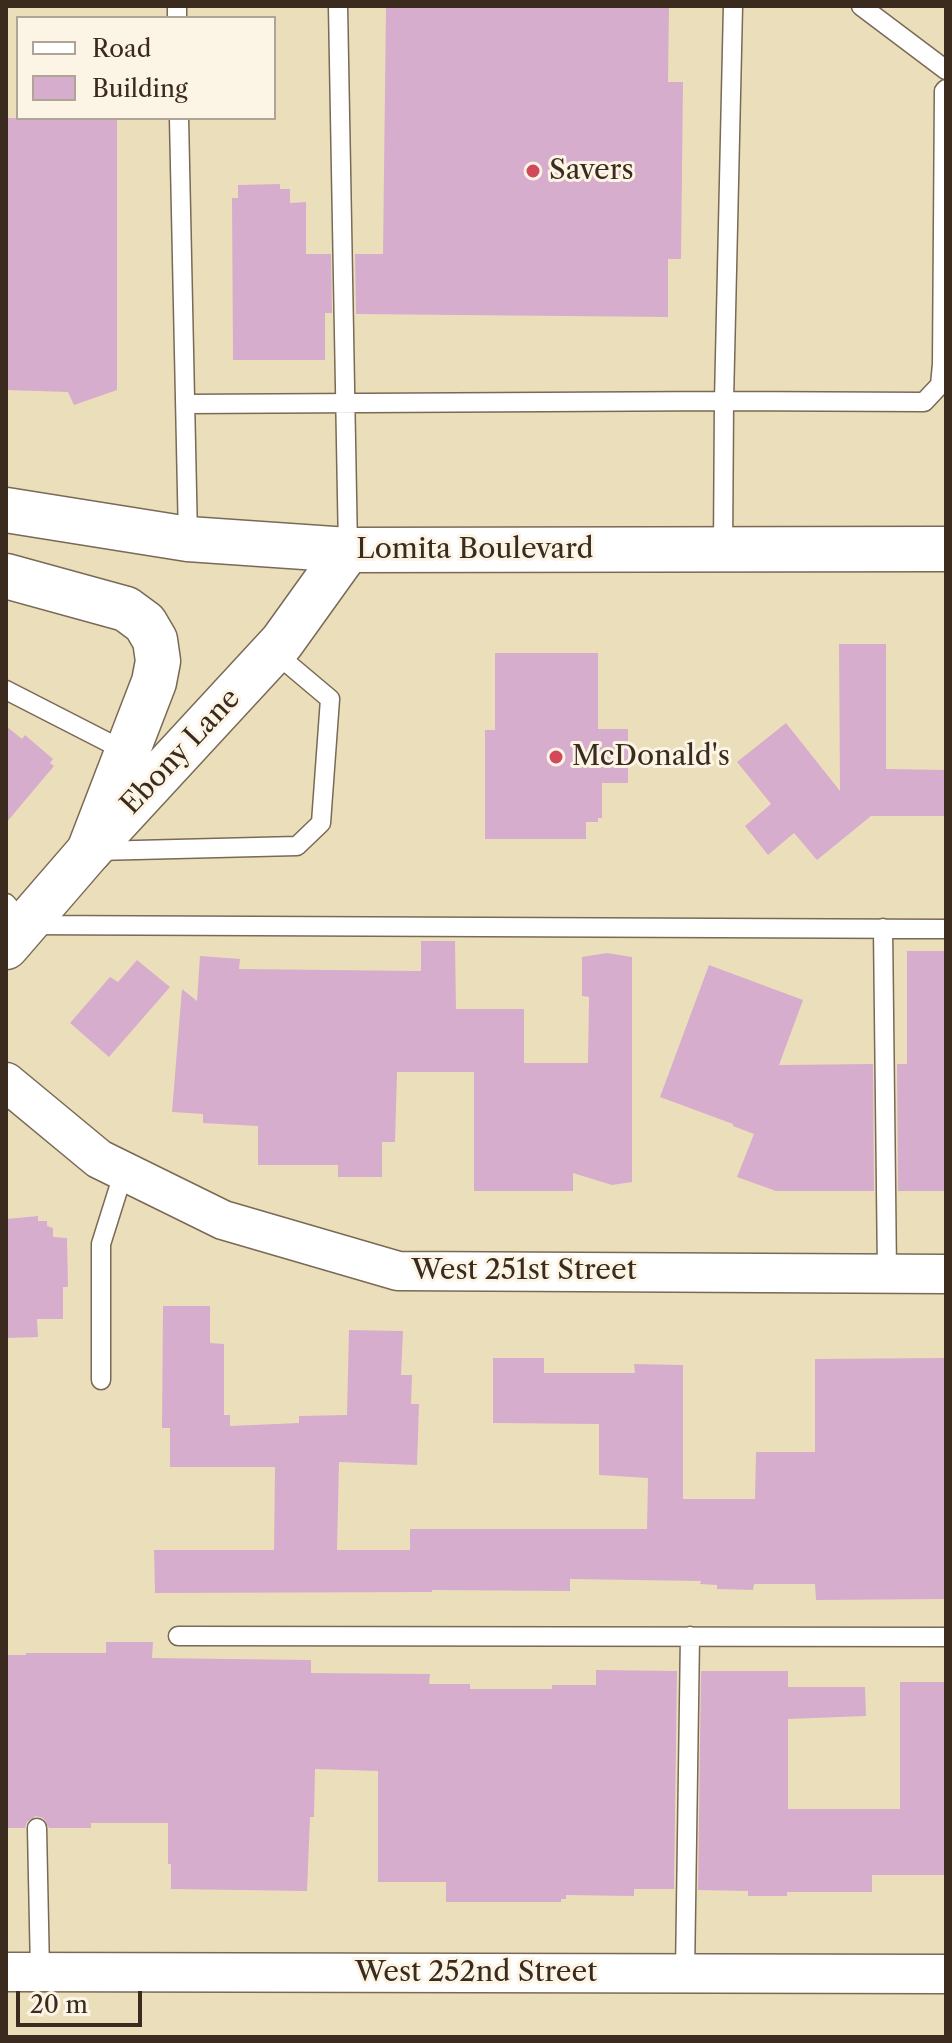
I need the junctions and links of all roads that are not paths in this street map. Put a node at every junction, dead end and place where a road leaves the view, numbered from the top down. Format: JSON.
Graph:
{"nodes":[{"id":1,"x":338,"y":6,"type":"edge"},
{"id":2,"x":733,"y":6,"type":"edge"},
{"id":3,"x":861,"y":6,"type":"edge"},
{"id":4,"x":946,"y":70,"type":"edge"},
{"id":5,"x":946,"y":89,"type":"edge"},
{"id":6,"x":179,"y":120,"type":"edge"},
{"id":7,"x":724,"y":401,"type":"junction"},
{"id":8,"x":185,"y":404,"type":"junction"},
{"id":9,"x":345,"y":404,"type":"junction"},
{"id":10,"x":6,"y":510,"type":"edge"},
{"id":11,"x":188,"y":539,"type":"junction"},
{"id":12,"x":946,"y":549,"type":"edge"},
{"id":13,"x":348,"y":550,"type":"junction"},
{"id":14,"x":723,"y":550,"type":"junction"},
{"id":15,"x":6,"y":576,"type":"edge"},
{"id":16,"x":273,"y":651,"type":"junction"},
{"id":17,"x":6,"y":690,"type":"edge"},
{"id":18,"x":127,"y":752,"type":"junction"},
{"id":19,"x":89,"y":851,"type":"junction"},
{"id":20,"x":12,"y":925,"type":"edge"},
{"id":21,"x":883,"y":928,"type":"junction"},
{"id":22,"x":946,"y":929,"type":"edge"},
{"id":23,"x":6,"y":1082,"type":"edge"},
{"id":24,"x":124,"y":1171,"type":"junction"},
{"id":25,"x":887,"y":1273,"type":"junction"},
{"id":26,"x":946,"y":1274,"type":"edge"},
{"id":27,"x":101,"y":1380,"type":"dead end"},
{"id":28,"x":178,"y":1636,"type":"dead end"},
{"id":29,"x":690,"y":1636,"type":"junction"},
{"id":30,"x":946,"y":1637,"type":"edge"},
{"id":31,"x":37,"y":1828,"type":"dead end"},
{"id":32,"x":23,"y":1972,"type":"edge"},
{"id":33,"x":685,"y":1974,"type":"junction"},
{"id":34,"x":946,"y":1974,"type":"edge"}],
"edges":[{"from":1,"to":9,"type":"lane"},
{"from":2,"to":7,"type":"lane"},
{"from":3,"to":4,"type":"lane"},
{"from":5,"to":7,"type":"lane"},
{"from":6,"to":8,"type":"lane"},
{"from":7,"to":9,"type":"lane"},
{"from":7,"to":14,"type":"lane"},
{"from":8,"to":9,"type":"lane"},
{"from":8,"to":11,"type":"lane"},
{"from":9,"to":13,"type":"lane"},
{"from":10,"to":11,"type":"main road","name":"Lomita Boulevard"},
{"from":11,"to":13,"type":"main road","name":"Lomita Boulevard"},
{"from":12,"to":14,"type":"main road","name":"Lomita Boulevard"},
{"from":13,"to":14,"type":"main road","name":"Lomita Boulevard"},
{"from":13,"to":16,"type":"main road","name":"Ebony Lane"},
{"from":15,"to":18,"type":"main road"},
{"from":16,"to":19,"type":"main road","name":"Ebony Lane"},
{"from":16,"to":19,"type":"lane"},
{"from":17,"to":18,"type":"lane"},
{"from":18,"to":19,"type":"main road"},
{"from":19,"to":20,"type":"main road","name":"Ebony Lane"},
{"from":20,"to":21,"type":"lane"},
{"from":21,"to":22,"type":"lane"},
{"from":21,"to":25,"type":"lane"},
{"from":23,"to":24,"type":"street","name":"West 251st Street"},
{"from":24,"to":25,"type":"street","name":"West 251st Street"},
{"from":24,"to":27,"type":"lane"},
{"from":25,"to":26,"type":"street","name":"West 251st Street"},
{"from":28,"to":29,"type":"lane"},
{"from":29,"to":30,"type":"lane"},
{"from":29,"to":33,"type":"lane"},
{"from":31,"to":32,"type":"lane"},
{"from":32,"to":33,"type":"street","name":"West 252nd Street"},
{"from":33,"to":34,"type":"street","name":"West 252nd Street"}]}
